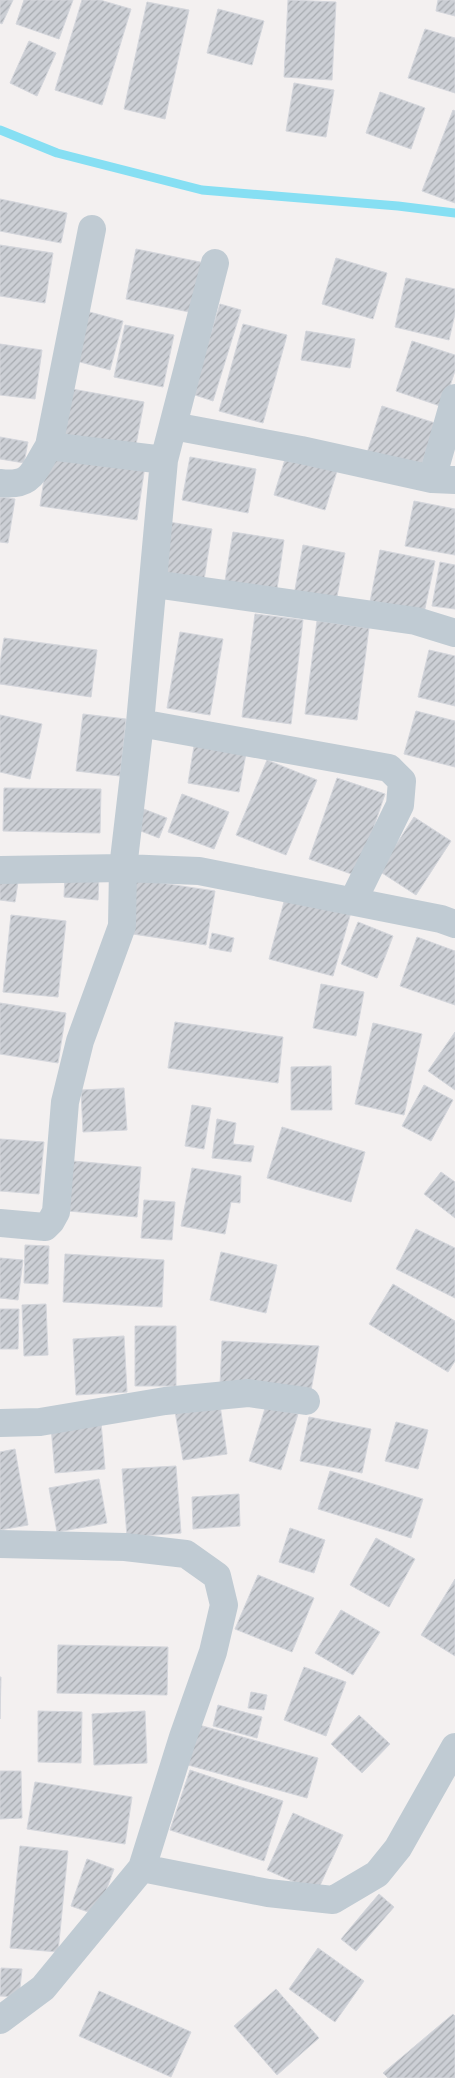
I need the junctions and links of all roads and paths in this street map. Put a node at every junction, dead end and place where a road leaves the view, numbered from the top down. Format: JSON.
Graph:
{"nodes":[{"id":1,"x":92,"y":229,"type":"dead end"},
{"id":2,"x":215,"y":262,"type":"dead end"},
{"id":3,"x":455,"y":398,"type":"edge"},
{"id":4,"x":173,"y":426,"type":"junction"},
{"id":5,"x":48,"y":446,"type":"junction"},
{"id":6,"x":164,"y":460,"type":"junction"},
{"id":7,"x":444,"y":480,"type":"edge"},
{"id":8,"x":0,"y":483,"type":"edge"},
{"id":9,"x":154,"y":584,"type":"junction"},
{"id":10,"x":455,"y":633,"type":"edge"},
{"id":11,"x":140,"y":722,"type":"junction"},
{"id":12,"x":123,"y":868,"type":"junction"},
{"id":13,"x":0,"y":870,"type":"edge"},
{"id":14,"x":354,"y":901,"type":"junction"},
{"id":15,"x":455,"y":924,"type":"edge"},
{"id":16,"x":0,"y":1223,"type":"edge"},
{"id":17,"x":306,"y":1401,"type":"dead end"},
{"id":18,"x":0,"y":1422,"type":"edge"},
{"id":19,"x":0,"y":1544,"type":"edge"},
{"id":20,"x":455,"y":1746,"type":"edge"},
{"id":21,"x":142,"y":1868,"type":"junction"},
{"id":22,"x":0,"y":2020,"type":"edge"}],
"edges":[{"from":1,"to":5,"type":"street"},
{"from":2,"to":4,"type":"street"},
{"from":3,"to":7,"type":"street"},
{"from":4,"to":6,"type":"street"},
{"from":4,"to":7,"type":"street"},
{"from":5,"to":6,"type":"street"},
{"from":5,"to":8,"type":"street"},
{"from":6,"to":9,"type":"street"},
{"from":9,"to":10,"type":"street"},
{"from":9,"to":11,"type":"street"},
{"from":11,"to":12,"type":"street"},
{"from":11,"to":14,"type":"street"},
{"from":12,"to":13,"type":"street"},
{"from":12,"to":14,"type":"street"},
{"from":12,"to":16,"type":"street"},
{"from":14,"to":15,"type":"street"},
{"from":17,"to":18,"type":"street"},
{"from":19,"to":21,"type":"street"},
{"from":20,"to":21,"type":"street"},
{"from":21,"to":22,"type":"street"}]}
